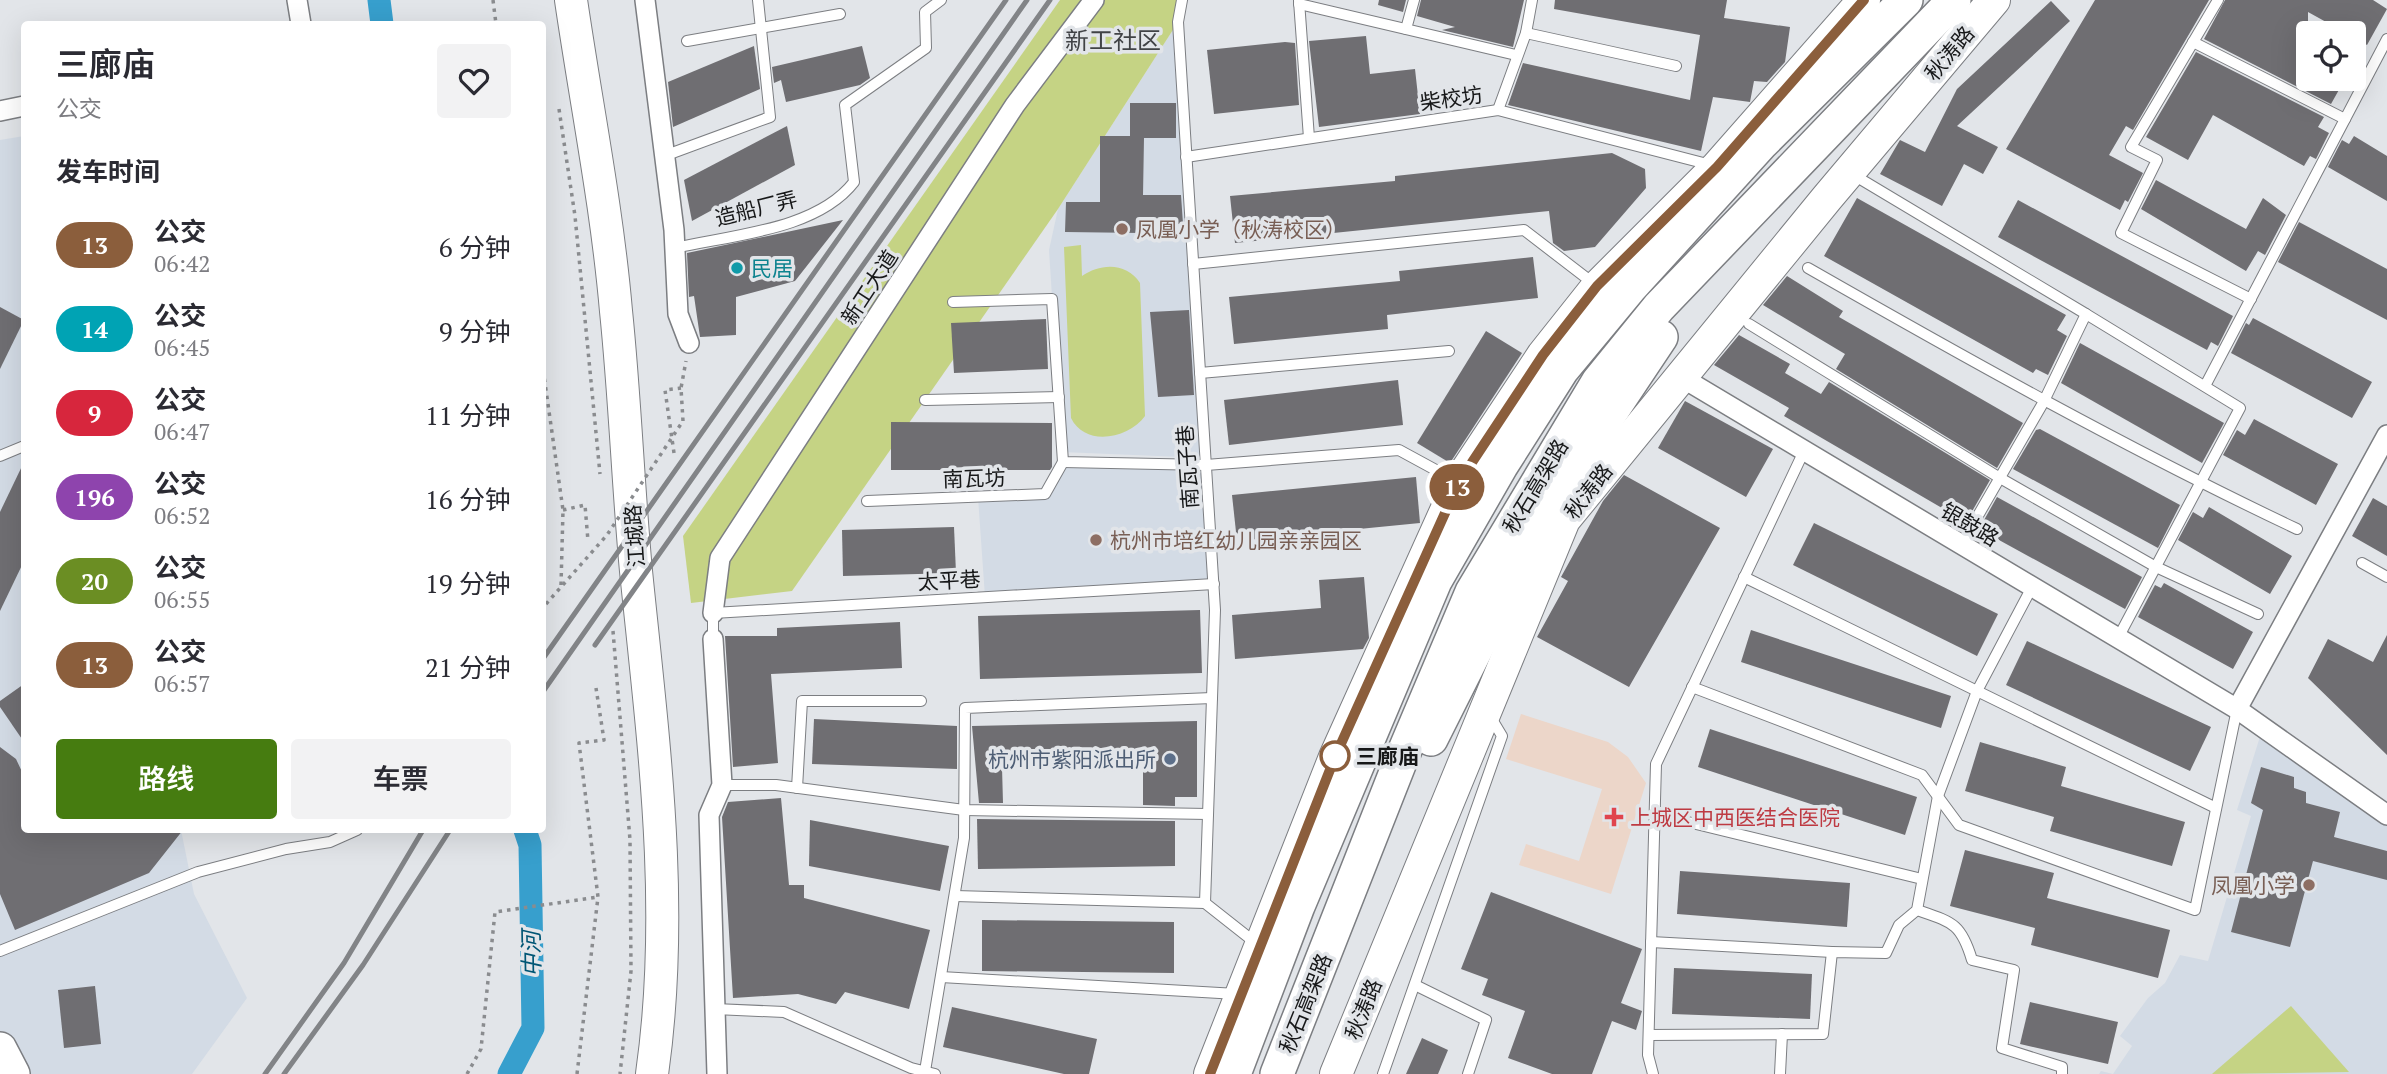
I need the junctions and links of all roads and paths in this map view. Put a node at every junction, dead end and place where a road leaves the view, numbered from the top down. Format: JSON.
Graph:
{"nodes":[{"id":1,"x":297,"y":0,"type":"edge"},
{"id":2,"x":493,"y":0,"type":"edge"},
{"id":3,"x":571,"y":0,"type":"edge"},
{"id":4,"x":645,"y":0,"type":"edge"},
{"id":5,"x":758,"y":0,"type":"edge"},
{"id":6,"x":942,"y":0,"type":"edge"},
{"id":7,"x":1094,"y":0,"type":"edge"},
{"id":8,"x":1182,"y":0,"type":"edge"},
{"id":9,"x":1414,"y":0,"type":"edge"},
{"id":10,"x":1532,"y":0,"type":"edge"},
{"id":11,"x":1864,"y":0,"type":"edge"},
{"id":12,"x":1906,"y":0,"type":"edge"},
{"id":13,"x":1954,"y":0,"type":"edge"},
{"id":14,"x":1979,"y":0,"type":"edge"},
{"id":15,"x":1994,"y":0,"type":"edge"},
{"id":16,"x":2218,"y":0,"type":"edge"},
{"id":17,"x":1299,"y":2,"type":"edge"},
{"id":18,"x":840,"y":14,"type":"dead end"},
{"id":19,"x":300,"y":21,"type":"edge"},
{"id":20,"x":496,"y":21,"type":"edge"},
{"id":21,"x":761,"y":28,"type":"junction"},
{"id":22,"x":1406,"y":29,"type":"junction"},
{"id":23,"x":1526,"y":33,"type":"junction"},
{"id":24,"x":2387,"y":39,"type":"edge"},
{"id":25,"x":687,"y":41,"type":"dead end"},
{"id":26,"x":2193,"y":42,"type":"junction"},
{"id":27,"x":1516,"y":55,"type":"junction"},
{"id":28,"x":1675,"y":66,"type":"dead end"},
{"id":29,"x":21,"y":107,"type":"edge"},
{"id":30,"x":559,"y":108,"type":"dead end"},
{"id":31,"x":1499,"y":110,"type":"junction"},
{"id":32,"x":0,"y":111,"type":"edge"},
{"id":33,"x":2345,"y":119,"type":"junction"},
{"id":34,"x":1310,"y":138,"type":"junction"},
{"id":35,"x":664,"y":156,"type":"junction"},
{"id":36,"x":1186,"y":157,"type":"junction"},
{"id":37,"x":1717,"y":167,"type":"junction"},
{"id":38,"x":1849,"y":172,"type":"junction"},
{"id":39,"x":675,"y":248,"type":"junction"},
{"id":40,"x":1193,"y":264,"type":"junction"},
{"id":41,"x":1808,"y":268,"type":"dead end"},
{"id":42,"x":1597,"y":286,"type":"junction"},
{"id":43,"x":2251,"y":299,"type":"junction"},
{"id":44,"x":953,"y":302,"type":"dead end"},
{"id":45,"x":2086,"y":314,"type":"junction"},
{"id":46,"x":1749,"y":324,"type":"dead end"},
{"id":47,"x":689,"y":342,"type":"joint"},
{"id":48,"x":1449,"y":351,"type":"dead end"},
{"id":49,"x":1200,"y":373,"type":"junction"},
{"id":50,"x":1681,"y":377,"type":"junction"},
{"id":51,"x":2205,"y":386,"type":"junction"},
{"id":52,"x":681,"y":388,"type":"junction"},
{"id":53,"x":546,"y":390,"type":"edge"},
{"id":54,"x":1059,"y":397,"type":"junction"},
{"id":55,"x":925,"y":400,"type":"dead end"},
{"id":56,"x":2043,"y":403,"type":"junction"},
{"id":57,"x":2387,"y":435,"type":"edge"},
{"id":58,"x":21,"y":447,"type":"edge"},
{"id":59,"x":1804,"y":451,"type":"junction"},
{"id":60,"x":674,"y":453,"type":"dead end"},
{"id":61,"x":0,"y":456,"type":"edge"},
{"id":62,"x":1063,"y":462,"type":"junction"},
{"id":63,"x":1206,"y":465,"type":"junction"},
{"id":64,"x":600,"y":477,"type":"dead end"},
{"id":65,"x":2000,"y":478,"type":"junction"},
{"id":66,"x":1459,"y":482,"type":"junction"},
{"id":67,"x":2200,"y":484,"type":"junction"},
{"id":68,"x":867,"y":501,"type":"dead end"},
{"id":69,"x":563,"y":510,"type":"junction"},
{"id":70,"x":604,"y":529,"type":"dead end"},
{"id":71,"x":2297,"y":529,"type":"dead end"},
{"id":72,"x":587,"y":541,"type":"dead end"},
{"id":73,"x":606,"y":542,"type":"dead end"},
{"id":74,"x":1961,"y":545,"type":"junction"},
{"id":75,"x":2362,"y":563,"type":"dead end"},
{"id":76,"x":2156,"y":567,"type":"junction"},
{"id":77,"x":1744,"y":577,"type":"junction"},
{"id":78,"x":2387,"y":577,"type":"edge"},
{"id":79,"x":1214,"y":584,"type":"junction"},
{"id":80,"x":561,"y":585,"type":"junction"},
{"id":81,"x":2032,"y":587,"type":"junction"},
{"id":82,"x":546,"y":604,"type":"dead end"},
{"id":83,"x":713,"y":613,"type":"junction"},
{"id":84,"x":2258,"y":614,"type":"dead end"},
{"id":85,"x":612,"y":620,"type":"dead end"},
{"id":86,"x":2118,"y":638,"type":"junction"},
{"id":87,"x":713,"y":639,"type":"joint"},
{"id":88,"x":1692,"y":687,"type":"junction"},
{"id":89,"x":596,"y":688,"type":"dead end"},
{"id":90,"x":1977,"y":691,"type":"junction"},
{"id":91,"x":1212,"y":698,"type":"junction"},
{"id":92,"x":921,"y":702,"type":"dead end"},
{"id":93,"x":2236,"y":709,"type":"junction"},
{"id":94,"x":1486,"y":710,"type":"junction"},
{"id":95,"x":722,"y":785,"type":"junction"},
{"id":96,"x":797,"y":788,"type":"junction"},
{"id":97,"x":1938,"y":796,"type":"junction"},
{"id":98,"x":2216,"y":808,"type":"junction"},
{"id":99,"x":964,"y":810,"type":"junction"},
{"id":100,"x":1208,"y":814,"type":"junction"},
{"id":101,"x":1655,"y":814,"type":"junction"},
{"id":102,"x":2387,"y":815,"type":"edge"},
{"id":103,"x":350,"y":833,"type":"edge"},
{"id":104,"x":1922,"y":879,"type":"junction"},
{"id":105,"x":954,"y":896,"type":"junction"},
{"id":106,"x":598,"y":897,"type":"junction"},
{"id":107,"x":1205,"y":903,"type":"junction"},
{"id":108,"x":1917,"y":910,"type":"junction"},
{"id":109,"x":1340,"y":915,"type":"junction"},
{"id":110,"x":1651,"y":942,"type":"junction"},
{"id":111,"x":1261,"y":946,"type":"junction"},
{"id":112,"x":0,"y":951,"type":"edge"},
{"id":113,"x":1832,"y":952,"type":"junction"},
{"id":114,"x":941,"y":977,"type":"junction"},
{"id":115,"x":1415,"y":985,"type":"junction"},
{"id":116,"x":1242,"y":994,"type":"junction"},
{"id":117,"x":715,"y":1009,"type":"junction"},
{"id":118,"x":1782,"y":1034,"type":"junction"},
{"id":119,"x":1649,"y":1035,"type":"junction"},
{"id":120,"x":0,"y":1049,"type":"edge"},
{"id":121,"x":930,"y":1073,"type":"edge"},
{"id":122,"x":13,"y":1074,"type":"edge"},
{"id":123,"x":467,"y":1074,"type":"edge"},
{"id":124,"x":577,"y":1074,"type":"edge"},
{"id":125,"x":620,"y":1074,"type":"edge"},
{"id":126,"x":652,"y":1074,"type":"edge"},
{"id":127,"x":717,"y":1074,"type":"edge"},
{"id":128,"x":1210,"y":1074,"type":"edge"},
{"id":129,"x":1234,"y":1074,"type":"edge"},
{"id":130,"x":1277,"y":1074,"type":"edge"},
{"id":131,"x":1336,"y":1074,"type":"edge"},
{"id":132,"x":1384,"y":1074,"type":"edge"},
{"id":133,"x":1468,"y":1074,"type":"edge"},
{"id":134,"x":1653,"y":1074,"type":"edge"},
{"id":135,"x":1780,"y":1074,"type":"edge"},
{"id":136,"x":2062,"y":1074,"type":"edge"}],
"edges":[{"from":1,"to":19,"type":"street"},
{"from":2,"to":20,"type":"path"},
{"from":3,"to":126,"type":"main road","name":"江城路"},
{"from":4,"to":35,"type":"street"},
{"from":5,"to":21,"type":"lane"},
{"from":6,"to":39,"type":"lane","name":"造船厂弄"},
{"from":7,"to":83,"type":"street","name":"新工大道"},
{"from":8,"to":36,"type":"lane","name":"南瓦子巷"},
{"from":9,"to":22,"type":"lane"},
{"from":10,"to":23,"type":"lane"},
{"from":11,"to":37,"type":"main road"},
{"from":12,"to":129,"type":"highway","name":"秋石高架路"},
{"from":13,"to":109,"type":"highway","name":"秋石高架路"},
{"from":14,"to":109,"type":"highway"},
{"from":15,"to":38,"type":"main road","name":"秋涛路"},
{"from":16,"to":26,"type":"lane"},
{"from":17,"to":22,"type":"lane"},
{"from":17,"to":34,"type":"lane"},
{"from":18,"to":21,"type":"lane"},
{"from":21,"to":25,"type":"lane"},
{"from":21,"to":35,"type":"lane"},
{"from":22,"to":27,"type":"lane"},
{"from":23,"to":27,"type":"lane"},
{"from":23,"to":28,"type":"lane"},
{"from":24,"to":33,"type":"lane"},
{"from":26,"to":33,"type":"lane"},
{"from":26,"to":43,"type":"lane"},
{"from":27,"to":31,"type":"lane"},
{"from":29,"to":32,"type":"street"},
{"from":30,"to":64,"type":"path"},
{"from":31,"to":34,"type":"lane","name":"柴校坊"},
{"from":31,"to":37,"type":"lane","name":"柴校坊"},
{"from":33,"to":43,"type":"lane"},
{"from":34,"to":36,"type":"lane","name":"柴校坊"},
{"from":35,"to":39,"type":"street"},
{"from":36,"to":40,"type":"lane","name":"南瓦子巷"},
{"from":37,"to":42,"type":"main road"},
{"from":38,"to":45,"type":"lane"},
{"from":38,"to":50,"type":"main road","name":"秋涛路"},
{"from":39,"to":47,"type":"street"},
{"from":40,"to":42,"type":"lane"},
{"from":40,"to":49,"type":"lane","name":"南瓦子巷"},
{"from":41,"to":56,"type":"lane"},
{"from":42,"to":66,"type":"main road"},
{"from":43,"to":51,"type":"lane"},
{"from":44,"to":54,"type":"lane"},
{"from":45,"to":51,"type":"lane"},
{"from":45,"to":56,"type":"lane"},
{"from":46,"to":65,"type":"lane"},
{"from":47,"to":52,"type":"path"},
{"from":48,"to":49,"type":"lane"},
{"from":49,"to":63,"type":"lane","name":"南瓦子巷"},
{"from":50,"to":59,"type":"street","name":"银鼓路"},
{"from":50,"to":94,"type":"main road","name":"秋涛路"},
{"from":51,"to":67,"type":"lane"},
{"from":52,"to":60,"type":"path"},
{"from":52,"to":80,"type":"path","bridge":true},
{"from":53,"to":69,"type":"path"},
{"from":54,"to":55,"type":"lane"},
{"from":54,"to":62,"type":"lane"},
{"from":56,"to":65,"type":"lane"},
{"from":56,"to":67,"type":"lane"},
{"from":57,"to":93,"type":"street"},
{"from":58,"to":61,"type":"lane"},
{"from":59,"to":74,"type":"street","name":"银鼓路"},
{"from":59,"to":77,"type":"lane"},
{"from":62,"to":63,"type":"lane"},
{"from":62,"to":68,"type":"lane","name":"南瓦坊"},
{"from":63,"to":66,"type":"lane"},
{"from":63,"to":79,"type":"lane","name":"南瓦子巷"},
{"from":65,"to":74,"type":"lane"},
{"from":65,"to":76,"type":"lane"},
{"from":66,"to":111,"type":"main road"},
{"from":67,"to":71,"type":"lane"},
{"from":67,"to":76,"type":"lane"},
{"from":69,"to":72,"type":"path"},
{"from":69,"to":80,"type":"path"},
{"from":70,"to":73,"type":"path"},
{"from":74,"to":81,"type":"street","name":"银鼓路"},
{"from":75,"to":78,"type":"lane"},
{"from":76,"to":84,"type":"lane"},
{"from":76,"to":86,"type":"lane"},
{"from":77,"to":88,"type":"lane"},
{"from":77,"to":90,"type":"lane"},
{"from":79,"to":83,"type":"lane","name":"太平巷"},
{"from":79,"to":91,"type":"lane","name":"南瓦子巷"},
{"from":80,"to":82,"type":"path","bridge":true},
{"from":81,"to":86,"type":"street","name":"银鼓路"},
{"from":81,"to":90,"type":"lane"},
{"from":83,"to":87,"type":"lane"},
{"from":85,"to":125,"type":"path"},
{"from":86,"to":93,"type":"street","name":"银鼓路"},
{"from":87,"to":95,"type":"street"},
{"from":88,"to":97,"type":"lane"},
{"from":88,"to":101,"type":"lane"},
{"from":89,"to":106,"type":"path"},
{"from":90,"to":97,"type":"lane"},
{"from":90,"to":98,"type":"lane"},
{"from":91,"to":99,"type":"lane"},
{"from":91,"to":100,"type":"lane","name":"南瓦子巷"},
{"from":92,"to":96,"type":"lane"},
{"from":93,"to":98,"type":"lane"},
{"from":93,"to":102,"type":"street","name":"银鼓路"},
{"from":94,"to":115,"type":"lane"},
{"from":94,"to":131,"type":"main road","name":"秋涛路"},
{"from":95,"to":96,"type":"lane"},
{"from":95,"to":117,"type":"street"},
{"from":96,"to":99,"type":"lane"},
{"from":97,"to":98,"type":"lane"},
{"from":97,"to":104,"type":"lane"},
{"from":99,"to":100,"type":"lane"},
{"from":99,"to":105,"type":"lane"},
{"from":100,"to":107,"type":"lane","name":"南瓦子巷"},
{"from":101,"to":104,"type":"lane"},
{"from":101,"to":110,"type":"lane"},
{"from":103,"to":112,"type":"lane"},
{"from":104,"to":108,"type":"lane"},
{"from":105,"to":107,"type":"lane"},
{"from":105,"to":114,"type":"lane"},
{"from":106,"to":123,"type":"path"},
{"from":106,"to":124,"type":"path"},
{"from":107,"to":111,"type":"lane"},
{"from":108,"to":113,"type":"lane"},
{"from":108,"to":136,"type":"lane"},
{"from":109,"to":130,"type":"highway","name":"秋石高架路"},
{"from":110,"to":113,"type":"lane"},
{"from":110,"to":119,"type":"lane"},
{"from":111,"to":116,"type":"main road"},
{"from":113,"to":118,"type":"lane"},
{"from":114,"to":116,"type":"lane"},
{"from":114,"to":121,"type":"lane"},
{"from":115,"to":132,"type":"lane"},
{"from":115,"to":133,"type":"lane"},
{"from":116,"to":128,"type":"main road"},
{"from":117,"to":121,"type":"lane"},
{"from":117,"to":127,"type":"street"},
{"from":118,"to":119,"type":"lane"},
{"from":118,"to":135,"type":"lane"},
{"from":119,"to":134,"type":"lane"},
{"from":120,"to":122,"type":"highway"}]}
